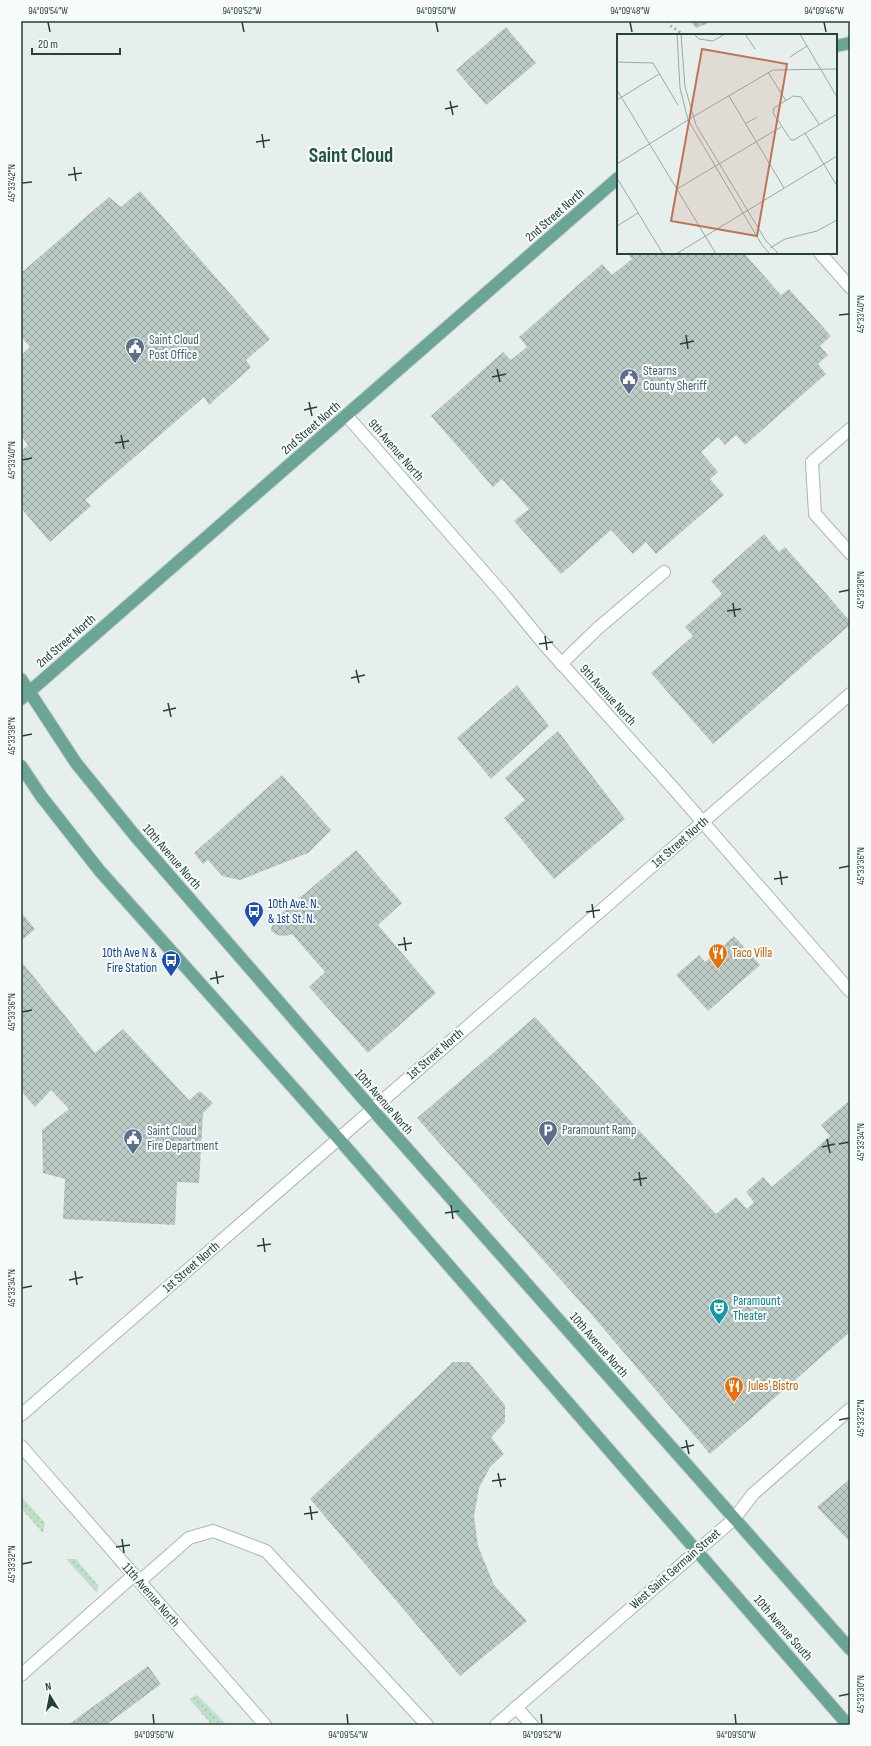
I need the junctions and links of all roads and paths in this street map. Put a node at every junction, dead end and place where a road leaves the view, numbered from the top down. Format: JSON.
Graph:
{"nodes":[{"id":1,"x":668,"y":21,"type":"edge"},
{"id":2,"x":683,"y":34,"type":"edge"},
{"id":3,"x":850,"y":43,"type":"edge"},
{"id":4,"x":837,"y":46,"type":"edge"},
{"id":5,"x":617,"y":179,"type":"edge"},
{"id":6,"x":821,"y":254,"type":"edge"},
{"id":7,"x":850,"y":287,"type":"edge"},
{"id":8,"x":347,"y":416,"type":"junction"},
{"id":9,"x":850,"y":429,"type":"edge"},
{"id":10,"x":850,"y":553,"type":"edge"},
{"id":11,"x":664,"y":572,"type":"dead end"},
{"id":12,"x":561,"y":664,"type":"junction"},
{"id":13,"x":21,"y":679,"type":"edge"},
{"id":14,"x":850,"y":694,"type":"edge"},
{"id":15,"x":25,"y":695,"type":"edge"},
{"id":16,"x":21,"y":766,"type":"edge"},
{"id":17,"x":702,"y":822,"type":"junction"},
{"id":18,"x":850,"y":991,"type":"edge"},
{"id":19,"x":372,"y":1109,"type":"junction"},
{"id":20,"x":338,"y":1138,"type":"junction"},
{"id":21,"x":850,"y":1409,"type":"edge"},
{"id":22,"x":21,"y":1415,"type":"edge"},
{"id":23,"x":21,"y":1446,"type":"edge"},
{"id":24,"x":734,"y":1518,"type":"junction"},
{"id":25,"x":697,"y":1550,"type":"junction"},
{"id":26,"x":137,"y":1578,"type":"junction"},
{"id":27,"x":850,"y":1649,"type":"edge"},
{"id":28,"x":21,"y":1675,"type":"edge"},
{"id":29,"x":516,"y":1708,"type":"junction"},
{"id":30,"x":265,"y":1725,"type":"edge"},
{"id":31,"x":427,"y":1725,"type":"edge"},
{"id":32,"x":496,"y":1725,"type":"edge"},
{"id":33,"x":532,"y":1725,"type":"edge"},
{"id":34,"x":848,"y":1725,"type":"edge"}],
"edges":[{"from":1,"to":2,"type":"path"},
{"from":3,"to":4,"type":"main road"},
{"from":5,"to":8,"type":"main road","name":"2nd Street North"},
{"from":6,"to":7,"type":"street"},
{"from":8,"to":12,"type":"street","name":"9th Avenue North"},
{"from":8,"to":15,"type":"main road","name":"2nd Street North"},
{"from":9,"to":10,"type":"street"},
{"from":11,"to":12,"type":"street"},
{"from":12,"to":17,"type":"street","name":"9th Avenue North"},
{"from":13,"to":15,"type":"main road"},
{"from":14,"to":17,"type":"street","name":"1st Street North"},
{"from":15,"to":19,"type":"main road","name":"10th Avenue North"},
{"from":16,"to":20,"type":"main road"},
{"from":17,"to":18,"type":"street","name":"9th Avenue North"},
{"from":17,"to":19,"type":"street","name":"1st Street North"},
{"from":19,"to":20,"type":"street","name":"1st Street North"},
{"from":19,"to":24,"type":"main road","name":"10th Avenue North"},
{"from":20,"to":22,"type":"street","name":"1st Street North"},
{"from":20,"to":25,"type":"main road"},
{"from":21,"to":24,"type":"street","name":"West Saint Germain Street"},
{"from":23,"to":26,"type":"street","name":"11th Avenue North"},
{"from":24,"to":25,"type":"street","name":"West Saint Germain Street"},
{"from":24,"to":27,"type":"main road"},
{"from":25,"to":29,"type":"street","name":"West Saint Germain Street"},
{"from":25,"to":34,"type":"main road","name":"10th Avenue South"},
{"from":26,"to":28,"type":"street"},
{"from":26,"to":30,"type":"street","name":"11th Avenue North"},
{"from":26,"to":31,"type":"street"},
{"from":29,"to":32,"type":"street","name":"West Saint Germain Street"},
{"from":29,"to":33,"type":"street"}]}
